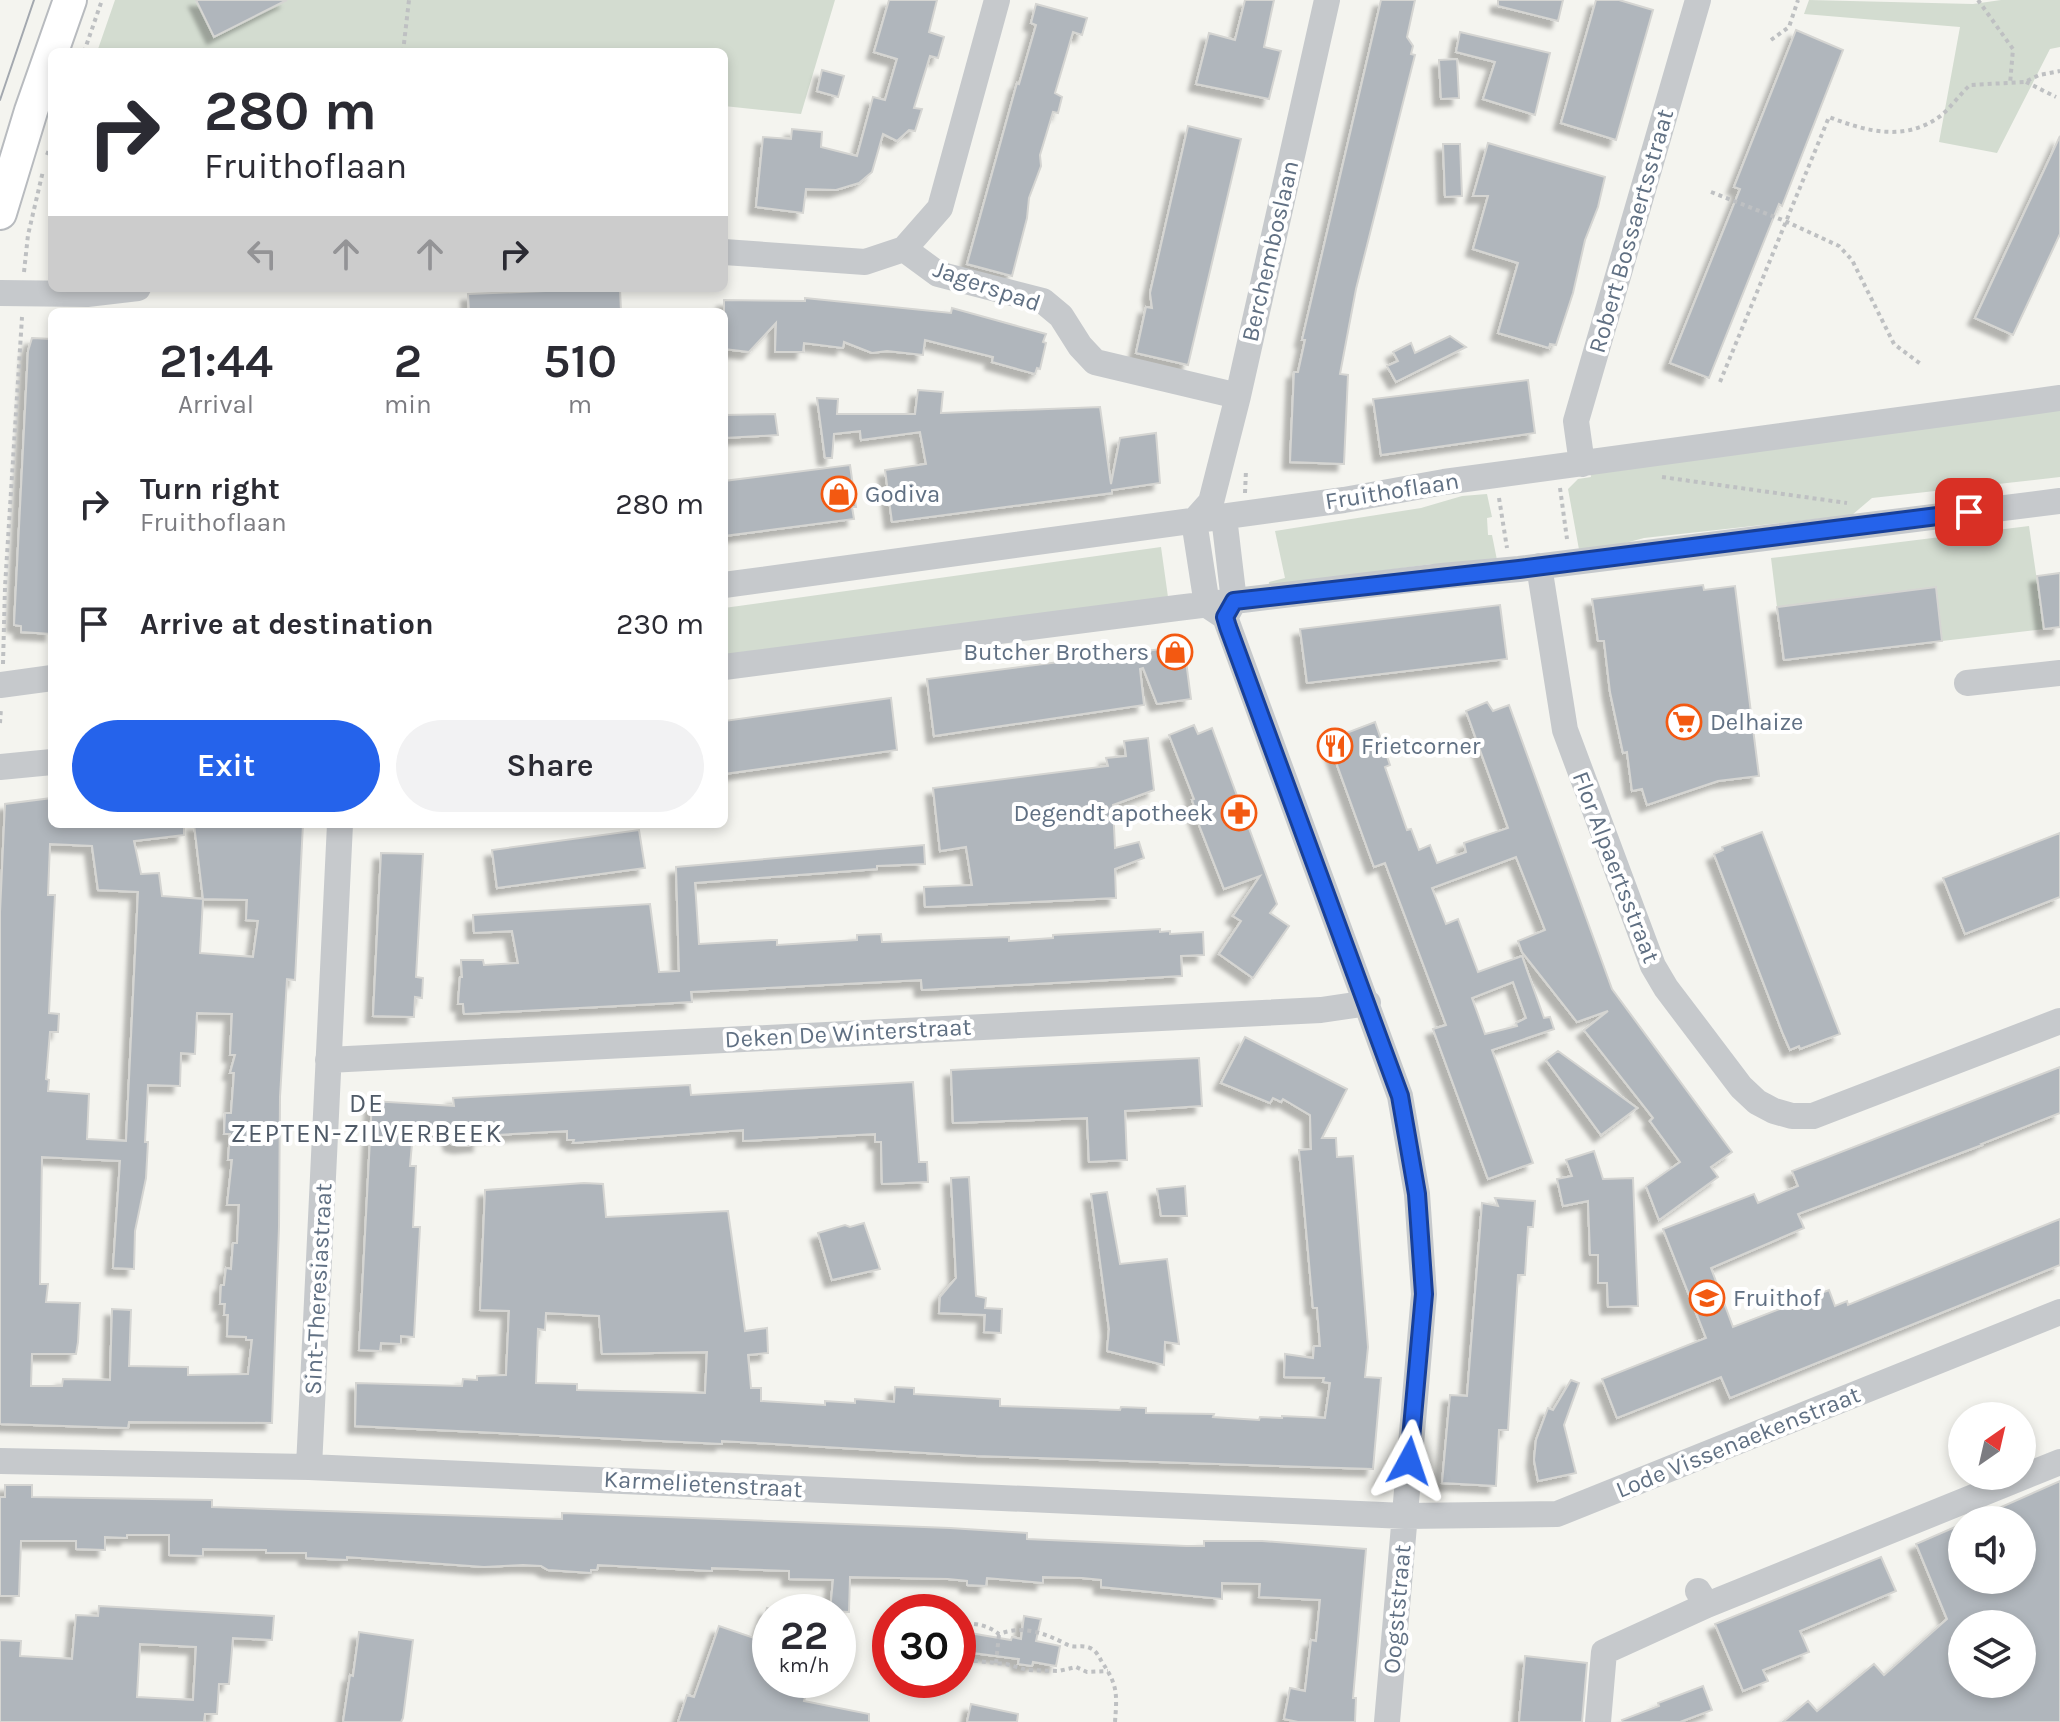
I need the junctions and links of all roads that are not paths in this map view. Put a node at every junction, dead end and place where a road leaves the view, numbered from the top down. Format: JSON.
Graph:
{"nodes":[{"id":1,"x":70,"y":0,"type":"edge"},
{"id":2,"x":997,"y":0,"type":"edge"},
{"id":3,"x":1327,"y":0,"type":"edge"},
{"id":4,"x":1698,"y":0,"type":"edge"},
{"id":5,"x":53,"y":48,"type":"edge"},
{"id":6,"x":48,"y":63,"type":"edge"},
{"id":7,"x":0,"y":213,"type":"edge"},
{"id":8,"x":904,"y":249,"type":"junction"},
{"id":9,"x":728,"y":252,"type":"edge"},
{"id":10,"x":104,"y":292,"type":"edge"},
{"id":11,"x":12,"y":294,"type":"edge"},
{"id":12,"x":1238,"y":396,"type":"junction"},
{"id":13,"x":2060,"y":398,"type":"edge"},
{"id":14,"x":1582,"y":464,"type":"junction"},
{"id":15,"x":2060,"y":501,"type":"edge"},
{"id":16,"x":1219,"y":513,"type":"junction"},
{"id":17,"x":1539,"y":566,"type":"junction"},
{"id":18,"x":728,"y":584,"type":"edge"},
{"id":19,"x":1222,"y":608,"type":"junction"},
{"id":20,"x":728,"y":667,"type":"edge"},
{"id":21,"x":2060,"y":673,"type":"edge"},
{"id":22,"x":48,"y":679,"type":"edge"},
{"id":23,"x":1967,"y":683,"type":"dead end"},
{"id":24,"x":1,"y":685,"type":"edge"},
{"id":25,"x":48,"y":762,"type":"edge"},
{"id":26,"x":0,"y":767,"type":"edge"},
{"id":27,"x":340,"y":828,"type":"edge"},
{"id":28,"x":1368,"y":1003,"type":"junction"},
{"id":29,"x":2060,"y":1021,"type":"edge"},
{"id":30,"x":328,"y":1060,"type":"junction"},
{"id":31,"x":2060,"y":1312,"type":"edge"},
{"id":32,"x":0,"y":1461,"type":"edge"},
{"id":33,"x":2060,"y":1462,"type":"edge"},
{"id":34,"x":309,"y":1467,"type":"junction"},
{"id":35,"x":1405,"y":1516,"type":"junction"},
{"id":36,"x":1387,"y":1722,"type":"edge"},
{"id":37,"x":1598,"y":1722,"type":"edge"}],
"edges":[{"from":1,"to":5,"type":"main road"},
{"from":2,"to":8,"type":"street"},
{"from":3,"to":12,"type":"street","name":"Berchemboslaan"},
{"from":4,"to":14,"type":"street","name":"Robert Bossaertsstraat"},
{"from":6,"to":7,"type":"main road"},
{"from":8,"to":9,"type":"street"},
{"from":8,"to":12,"type":"street","name":"Jagerspad"},
{"from":10,"to":11,"type":"street"},
{"from":12,"to":16,"type":"street","name":"Berchemboslaan"},
{"from":13,"to":14,"type":"street","name":"Fruithoflaan"},
{"from":14,"to":16,"type":"street","name":"Fruithoflaan"},
{"from":15,"to":17,"type":"street"},
{"from":16,"to":18,"type":"street","name":"Fruithoflaan"},
{"from":16,"to":19,"type":"street","name":"Oogststraat"},
{"from":17,"to":19,"type":"street"},
{"from":17,"to":29,"type":"street","name":"Flor Alpaertsstraat"},
{"from":19,"to":20,"type":"street"},
{"from":19,"to":28,"type":"street","name":"Oogststraat"},
{"from":21,"to":23,"type":"street"},
{"from":22,"to":24,"type":"street"},
{"from":25,"to":26,"type":"street"},
{"from":27,"to":30,"type":"street","name":"Sint-Theresiastraat"},
{"from":28,"to":30,"type":"street","name":"Deken De Winterstraat"},
{"from":28,"to":35,"type":"street","name":"Oogststraat"},
{"from":30,"to":34,"type":"street","name":"Sint-Theresiastraat"},
{"from":31,"to":35,"type":"street","name":"Lode Vissenaekenstraat"},
{"from":32,"to":34,"type":"street","name":"Karmelietenstraat"},
{"from":33,"to":37,"type":"street"},
{"from":34,"to":35,"type":"street","name":"Karmelietenstraat"},
{"from":35,"to":36,"type":"street","name":"Oogststraat"}]}
